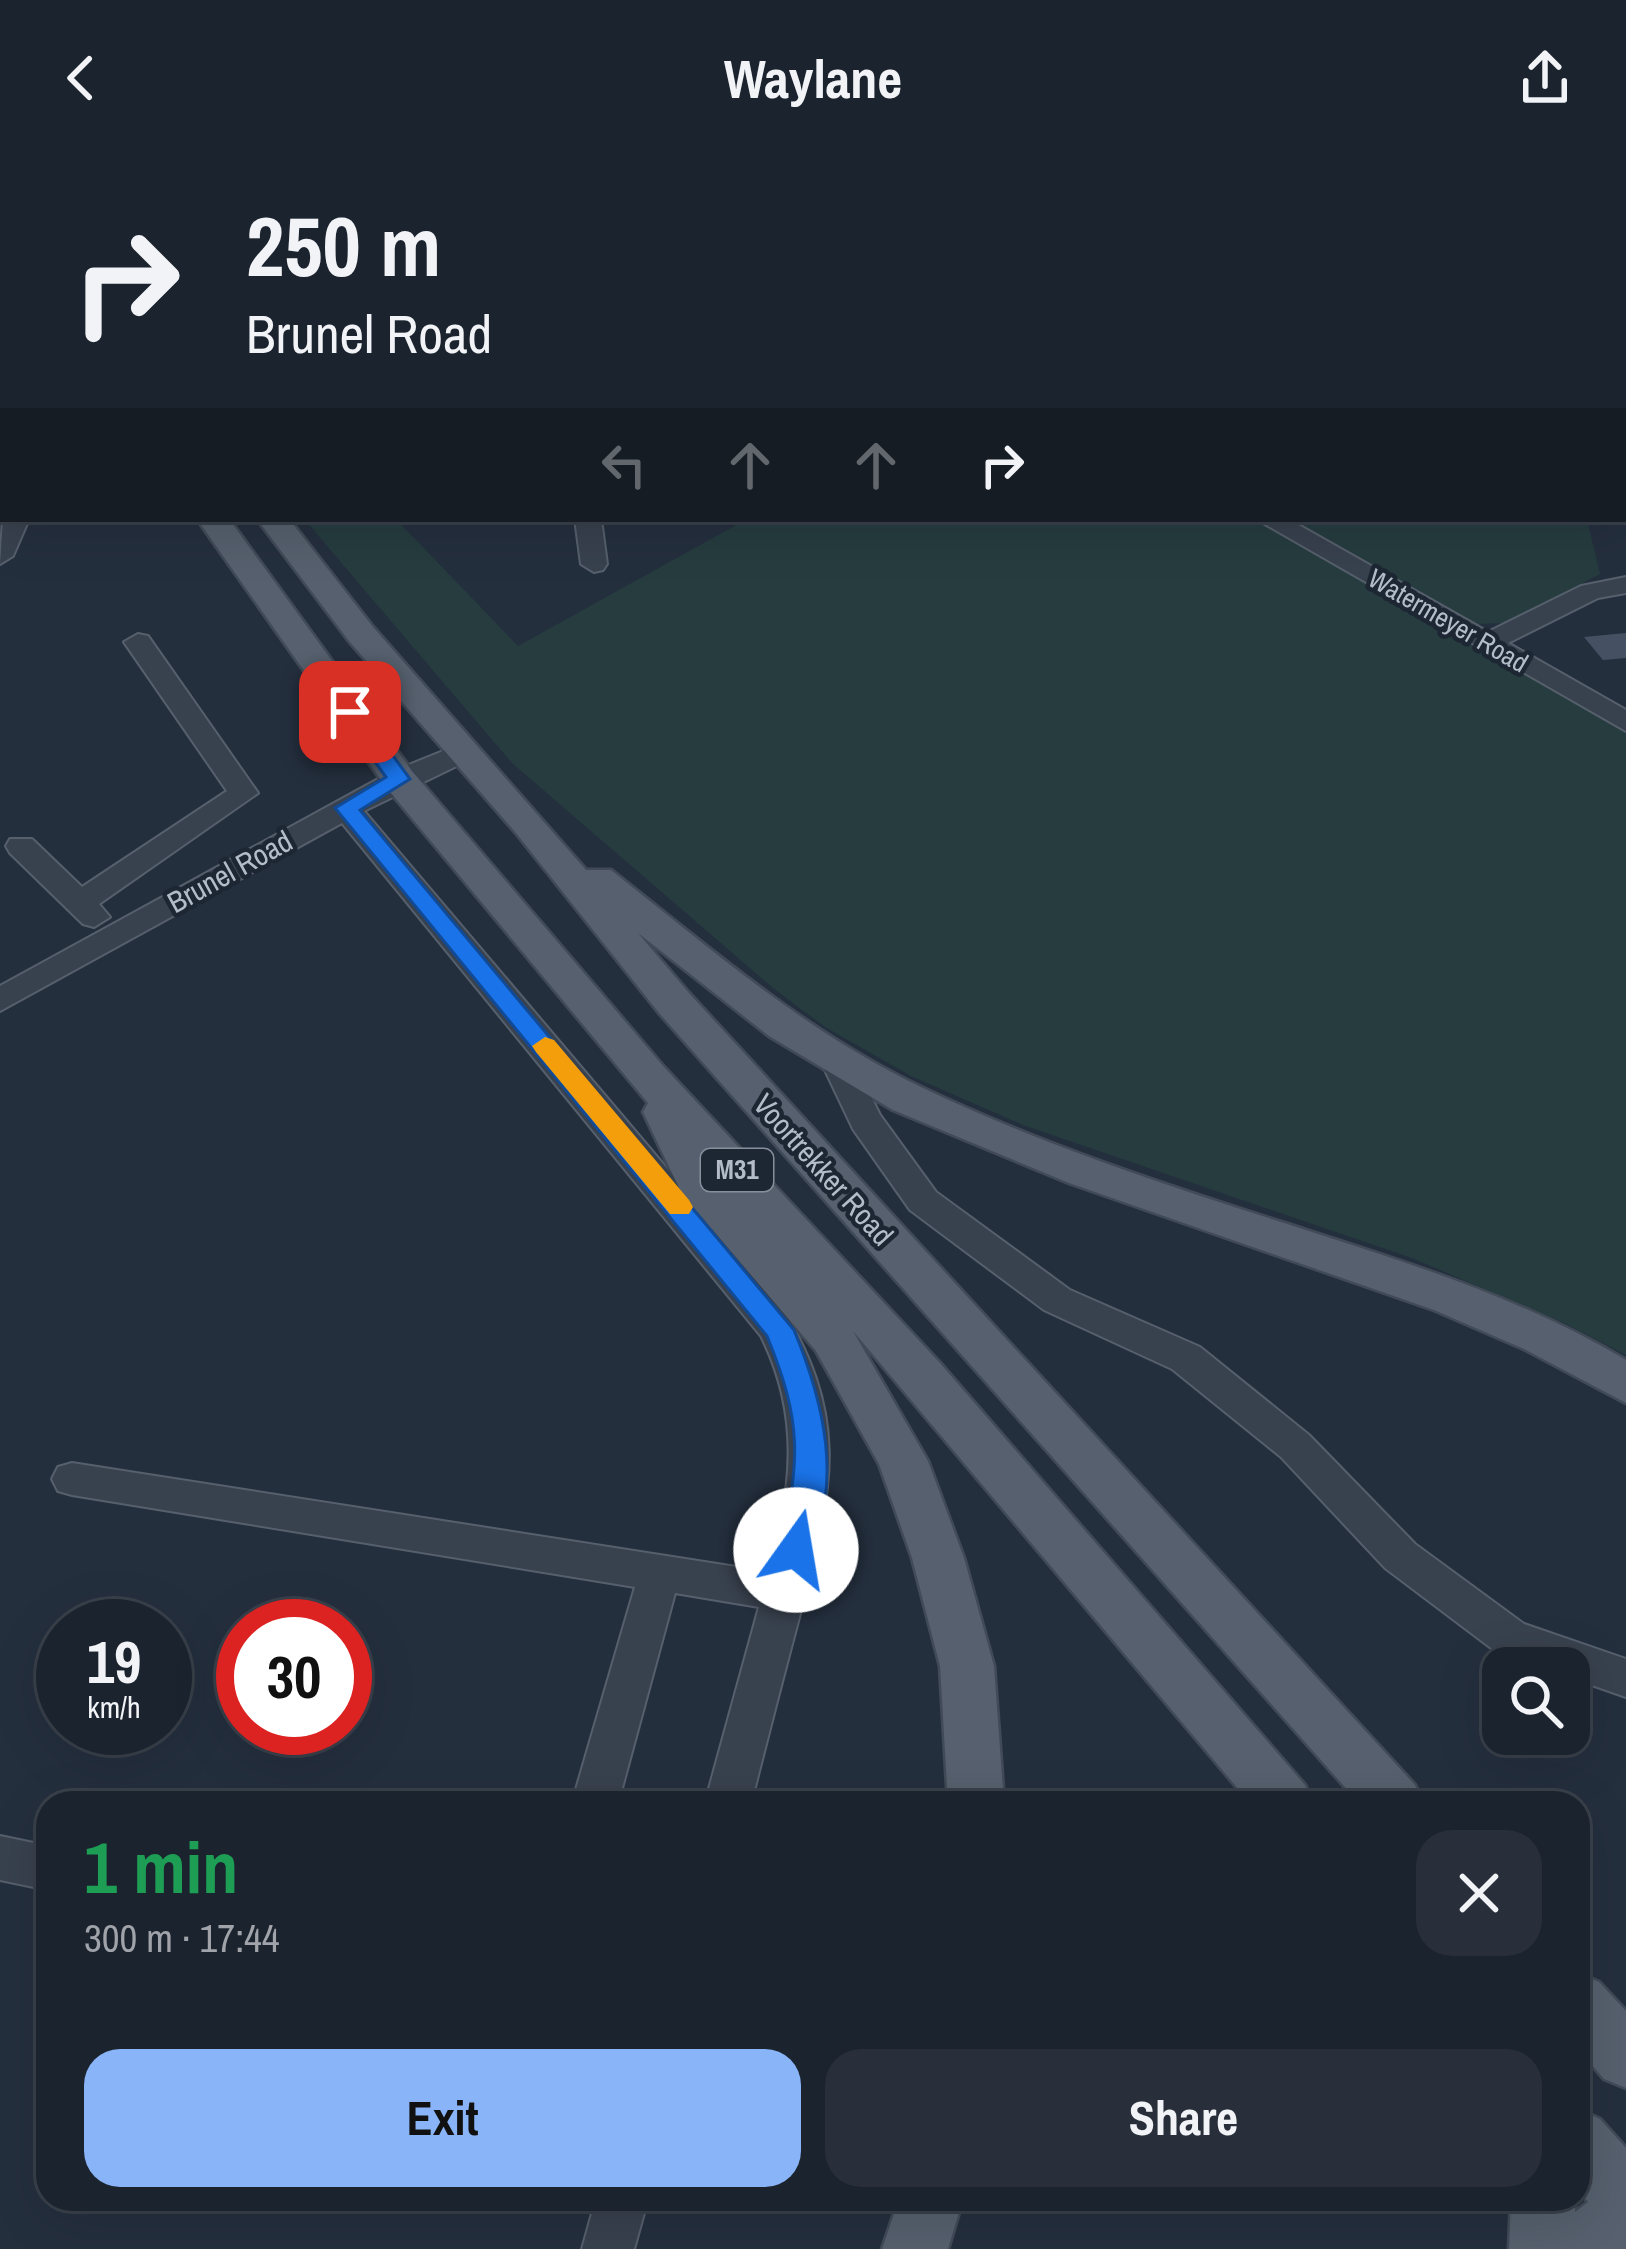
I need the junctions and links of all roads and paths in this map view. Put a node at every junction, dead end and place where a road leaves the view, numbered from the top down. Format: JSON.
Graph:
{"nodes":[{"id":1,"x":15,"y":522,"type":"edge"},
{"id":2,"x":214,"y":522,"type":"edge"},
{"id":3,"x":275,"y":522,"type":"edge"},
{"id":4,"x":588,"y":522,"type":"edge"},
{"id":5,"x":1274,"y":522,"type":"edge"},
{"id":6,"x":0,"y":556,"type":"edge"},
{"id":7,"x":594,"y":564,"type":"dead end"},
{"id":8,"x":1626,"y":585,"type":"edge"},
{"id":9,"x":138,"y":642,"type":"dead end"},
{"id":10,"x":1487,"y":643,"type":"junction"},
{"id":11,"x":1626,"y":722,"type":"edge"},
{"id":12,"x":463,"y":752,"type":"junction"},
{"id":13,"x":399,"y":779,"type":"junction"},
{"id":14,"x":346,"y":808,"type":"junction"},
{"id":15,"x":529,"y":825,"type":"junction"},
{"id":16,"x":21,"y":846,"type":"dead end"},
{"id":17,"x":80,"y":903,"type":"junction"},
{"id":18,"x":114,"y":937,"type":"junction"},
{"id":19,"x":0,"y":1000,"type":"edge"},
{"id":20,"x":840,"y":1066,"type":"junction"},
{"id":21,"x":649,"y":1077,"type":"junction"},
{"id":22,"x":1626,"y":1384,"type":"edge"},
{"id":23,"x":72,"y":1480,"type":"dead end"},
{"id":24,"x":660,"y":1573,"type":"junction"},
{"id":25,"x":785,"y":1592,"type":"junction"},
{"id":26,"x":1626,"y":1678,"type":"edge"},
{"id":27,"x":598,"y":1791,"type":"edge"},
{"id":28,"x":731,"y":1791,"type":"edge"},
{"id":29,"x":975,"y":1791,"type":"edge"},
{"id":30,"x":1275,"y":1791,"type":"edge"},
{"id":31,"x":1384,"y":1791,"type":"edge"},
{"id":32,"x":0,"y":1858,"type":"edge"},
{"id":33,"x":36,"y":1866,"type":"edge"},
{"id":34,"x":1590,"y":2016,"type":"edge"},
{"id":35,"x":1626,"y":2057,"type":"edge"},
{"id":36,"x":1590,"y":2155,"type":"edge"},
{"id":37,"x":1626,"y":2197,"type":"edge"},
{"id":38,"x":619,"y":2211,"type":"edge"},
{"id":39,"x":927,"y":2211,"type":"edge"},
{"id":40,"x":1544,"y":2211,"type":"edge"},
{"id":41,"x":1626,"y":2213,"type":"edge"},
{"id":42,"x":608,"y":2249,"type":"edge"},
{"id":43,"x":915,"y":2249,"type":"edge"},
{"id":44,"x":1542,"y":2249,"type":"edge"},
{"id":45,"x":1579,"y":2249,"type":"edge"}],
"edges":[{"from":1,"to":6,"type":"street"},
{"from":2,"to":13,"type":"main road","name":"Voortrekker Road","number":"M31"},
{"from":3,"to":12,"type":"main road","name":"Voortrekker Road","number":"M31"},
{"from":4,"to":7,"type":"street"},
{"from":5,"to":10,"type":"street","name":"Watermeyer Road"},
{"from":8,"to":10,"type":"street"},
{"from":9,"to":17,"type":"street"},
{"from":10,"to":11,"type":"street","name":"Watermeyer Road"},
{"from":12,"to":13,"type":"street","name":"Brunel Road"},
{"from":12,"to":15,"type":"main road","name":"Voortrekker Road","number":"M31"},
{"from":13,"to":14,"type":"street","name":"Brunel Road"},
{"from":13,"to":21,"type":"main road","name":"Voortrekker Road","number":"M31"},
{"from":14,"to":18,"type":"street","name":"Brunel Road"},
{"from":14,"to":25,"type":"street"},
{"from":15,"to":20,"type":"main road"},
{"from":15,"to":31,"type":"main road","name":"Voortrekker Road","number":"M31"},
{"from":16,"to":17,"type":"street"},
{"from":17,"to":18,"type":"street"},
{"from":18,"to":19,"type":"street","name":"Brunel Road"},
{"from":20,"to":22,"type":"main road"},
{"from":20,"to":26,"type":"street"},
{"from":21,"to":29,"type":"main road"},
{"from":21,"to":30,"type":"main road","name":"Voortrekker Road","number":"M31"},
{"from":23,"to":24,"type":"street"},
{"from":24,"to":25,"type":"street"},
{"from":24,"to":27,"type":"street"},
{"from":25,"to":28,"type":"street"},
{"from":32,"to":33,"type":"street"},
{"from":34,"to":35,"type":"main road"},
{"from":36,"to":37,"type":"main road"},
{"from":38,"to":42,"type":"street"},
{"from":39,"to":43,"type":"main road"},
{"from":40,"to":44,"type":"main road"},
{"from":41,"to":45,"type":"main road"}]}
